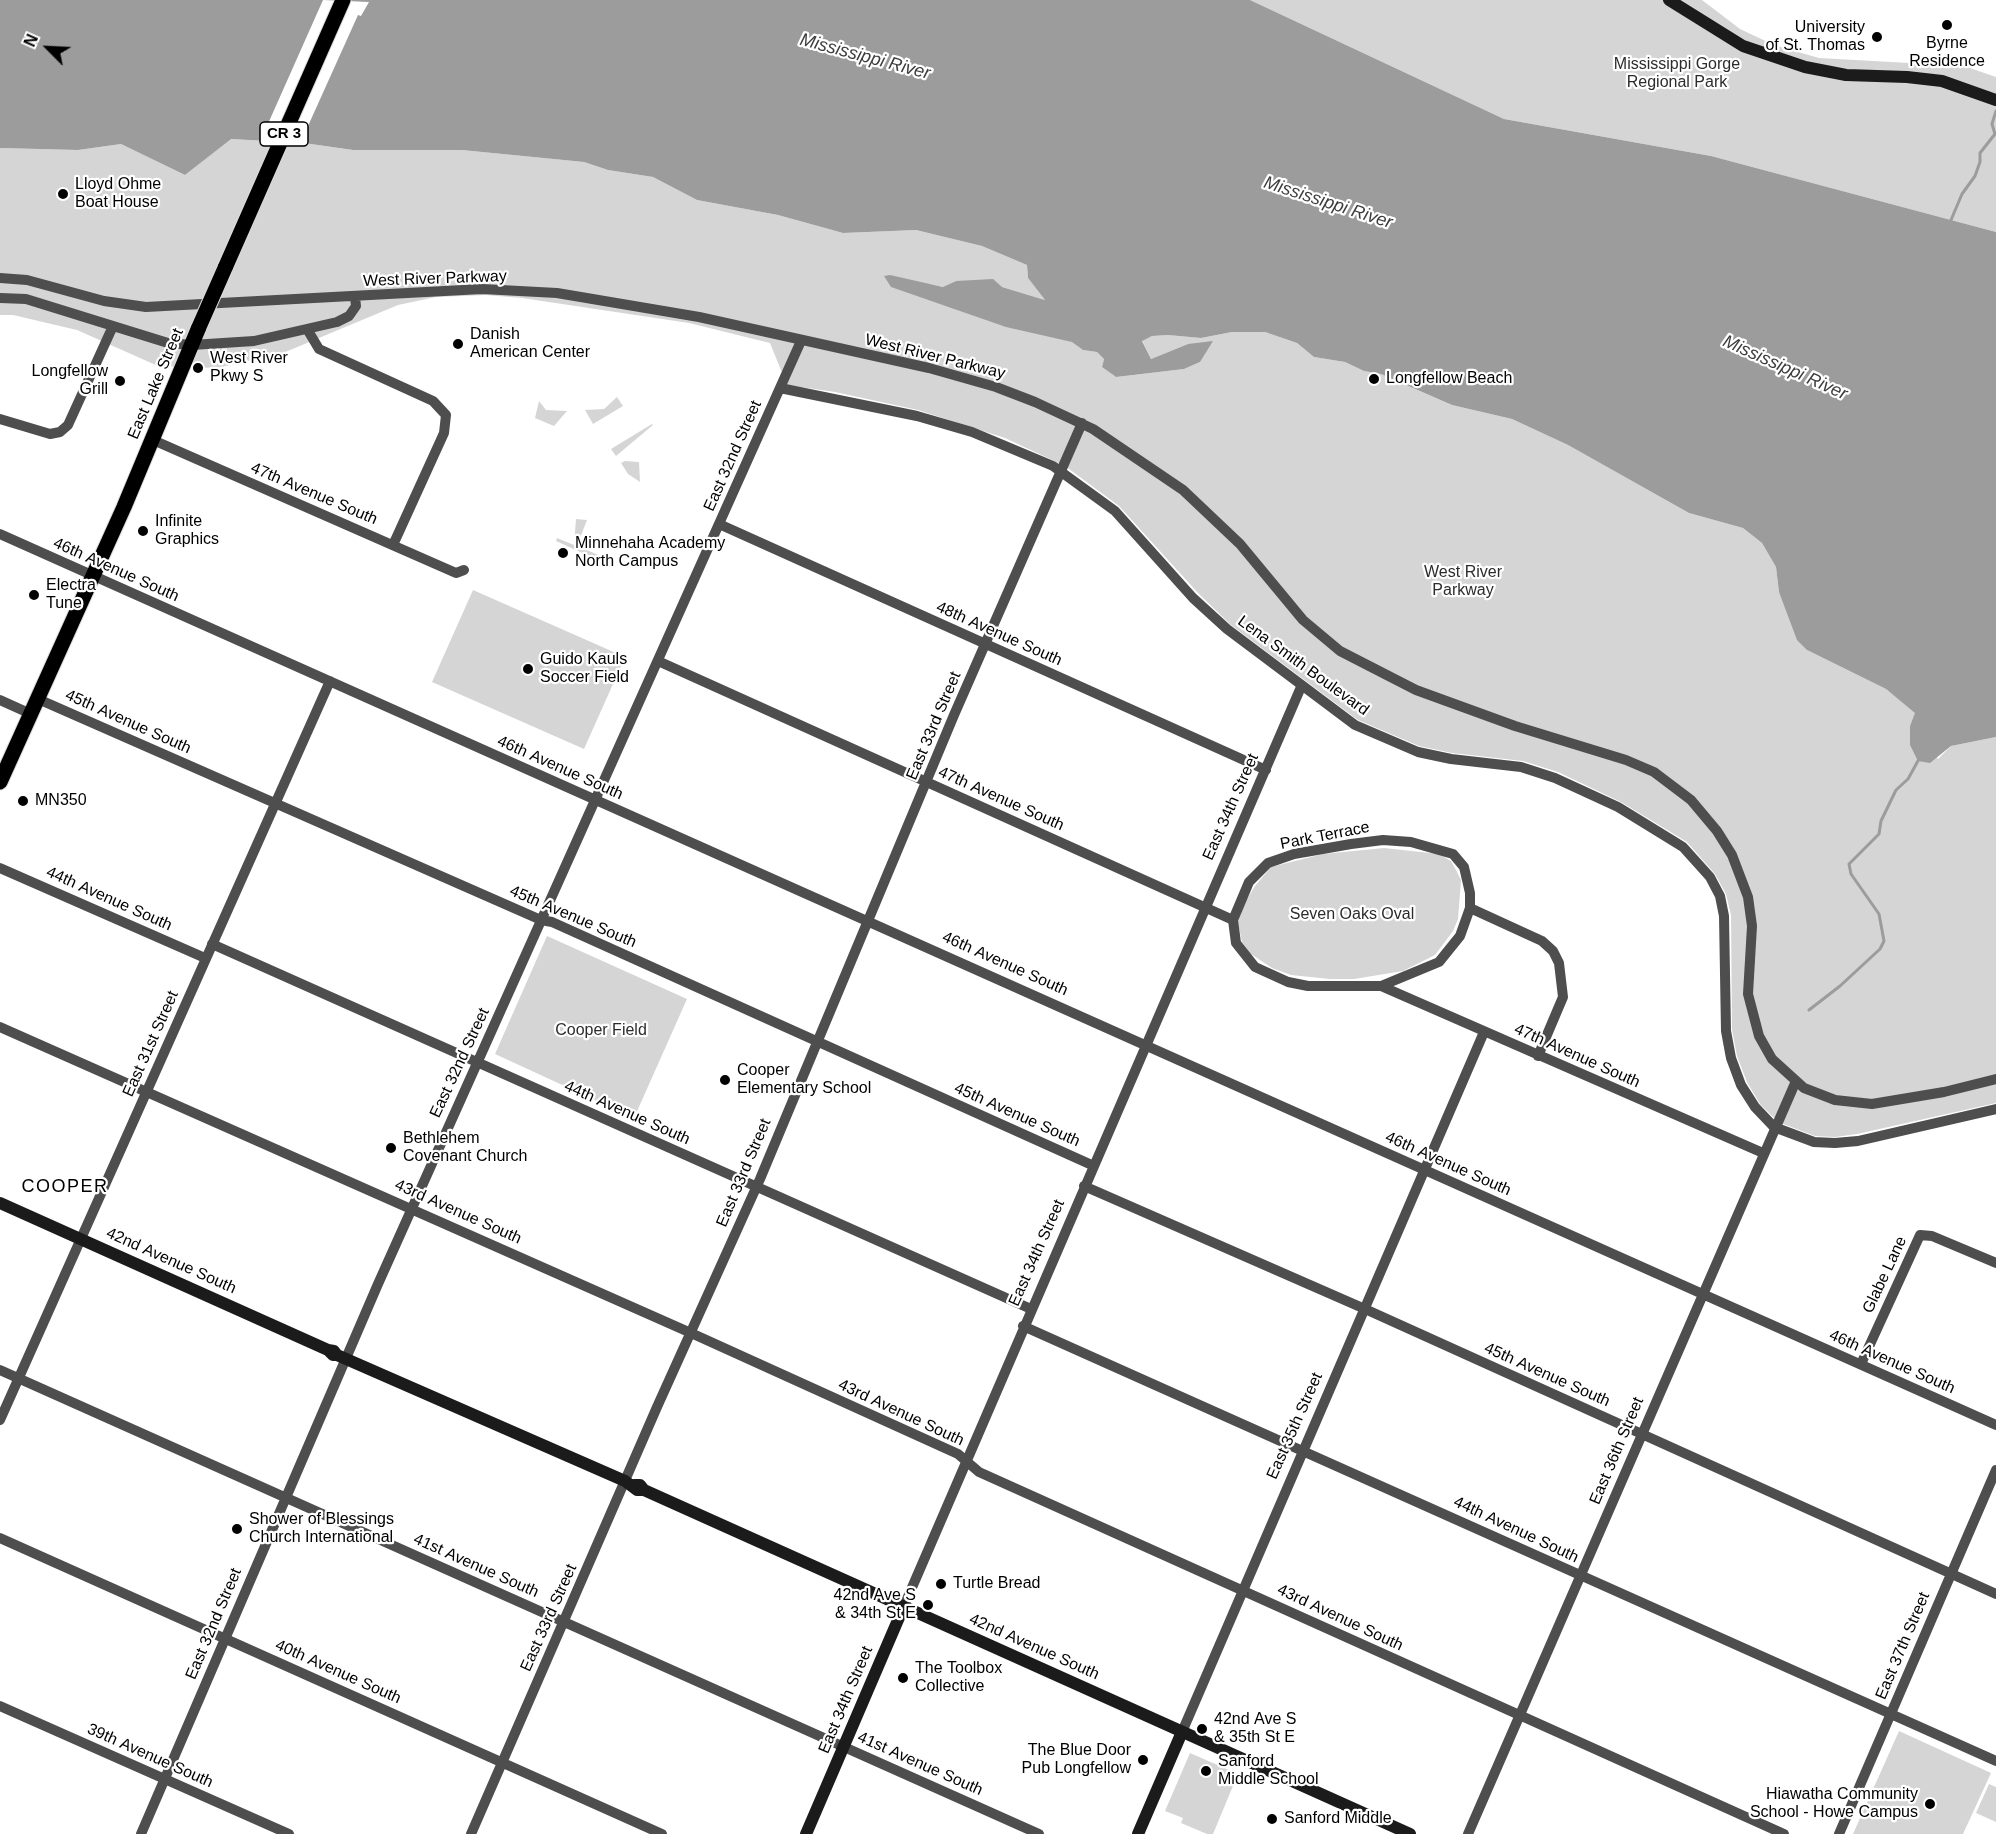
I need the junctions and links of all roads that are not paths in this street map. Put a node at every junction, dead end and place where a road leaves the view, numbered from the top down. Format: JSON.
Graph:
{"nodes":[{"id":1,"x":344,"y":0,"type":"edge"},
{"id":2,"x":1669,"y":0,"type":"edge"},
{"id":3,"x":1996,"y":100,"type":"edge"},
{"id":4,"x":0,"y":278,"type":"edge"},
{"id":5,"x":2,"y":295,"type":"edge"},
{"id":6,"x":355,"y":297,"type":"junction"},
{"id":7,"x":113,"y":326,"type":"junction"},
{"id":8,"x":307,"y":329,"type":"junction"},
{"id":9,"x":801,"y":341,"type":"junction"},
{"id":10,"x":192,"y":345,"type":"junction"},
{"id":11,"x":780,"y":388,"type":"junction"},
{"id":12,"x":0,"y":419,"type":"edge"},
{"id":13,"x":1082,"y":423,"type":"junction"},
{"id":14,"x":153,"y":440,"type":"junction"},
{"id":15,"x":1061,"y":471,"type":"junction"},
{"id":16,"x":719,"y":524,"type":"junction"},
{"id":17,"x":0,"y":534,"type":"edge"},
{"id":18,"x":393,"y":545,"type":"junction"},
{"id":19,"x":464,"y":570,"type":"dead end"},
{"id":20,"x":93,"y":576,"type":"junction"},
{"id":21,"x":985,"y":644,"type":"junction"},
{"id":22,"x":658,"y":661,"type":"junction"},
{"id":23,"x":330,"y":681,"type":"junction"},
{"id":24,"x":1301,"y":687,"type":"junction"},
{"id":25,"x":38,"y":699,"type":"junction"},
{"id":26,"x":0,"y":700,"type":"edge"},
{"id":27,"x":31,"y":714,"type":"junction"},
{"id":28,"x":1266,"y":770,"type":"junction"},
{"id":29,"x":0,"y":782,"type":"edge"},
{"id":30,"x":926,"y":782,"type":"junction"},
{"id":31,"x":595,"y":800,"type":"junction"},
{"id":32,"x":275,"y":802,"type":"junction"},
{"id":33,"x":0,"y":868,"type":"edge"},
{"id":34,"x":1205,"y":907,"type":"junction"},
{"id":35,"x":1470,"y":908,"type":"junction"},
{"id":36,"x":541,"y":920,"type":"junction"},
{"id":37,"x":868,"y":920,"type":"junction"},
{"id":38,"x":1233,"y":920,"type":"junction"},
{"id":39,"x":212,"y":944,"type":"junction"},
{"id":40,"x":205,"y":958,"type":"junction"},
{"id":41,"x":1381,"y":986,"type":"junction"},
{"id":42,"x":0,"y":1027,"type":"edge"},
{"id":43,"x":1484,"y":1032,"type":"junction"},
{"id":44,"x":818,"y":1041,"type":"junction"},
{"id":45,"x":1147,"y":1044,"type":"junction"},
{"id":46,"x":1538,"y":1056,"type":"junction"},
{"id":47,"x":477,"y":1062,"type":"junction"},
{"id":48,"x":1996,"y":1079,"type":"edge"},
{"id":49,"x":1796,"y":1081,"type":"junction"},
{"id":50,"x":146,"y":1091,"type":"junction"},
{"id":51,"x":1996,"y":1109,"type":"edge"},
{"id":52,"x":1774,"y":1127,"type":"junction"},
{"id":53,"x":1763,"y":1153,"type":"junction"},
{"id":54,"x":1094,"y":1166,"type":"junction"},
{"id":55,"x":1424,"y":1170,"type":"junction"},
{"id":56,"x":1084,"y":1186,"type":"junction"},
{"id":57,"x":756,"y":1187,"type":"junction"},
{"id":58,"x":0,"y":1203,"type":"edge"},
{"id":59,"x":412,"y":1208,"type":"junction"},
{"id":60,"x":81,"y":1239,"type":"junction"},
{"id":61,"x":1996,"y":1263,"type":"edge"},
{"id":62,"x":1701,"y":1294,"type":"junction"},
{"id":63,"x":1031,"y":1309,"type":"junction"},
{"id":64,"x":1365,"y":1309,"type":"junction"},
{"id":65,"x":1023,"y":1326,"type":"junction"},
{"id":66,"x":691,"y":1333,"type":"junction"},
{"id":67,"x":337,"y":1354,"type":"junction"},
{"id":68,"x":1861,"y":1364,"type":"junction"},
{"id":69,"x":0,"y":1370,"type":"edge"},
{"id":70,"x":19,"y":1378,"type":"junction"},
{"id":71,"x":0,"y":1420,"type":"edge"},
{"id":72,"x":1996,"y":1425,"type":"edge"},
{"id":73,"x":1641,"y":1434,"type":"junction"},
{"id":74,"x":1302,"y":1449,"type":"junction"},
{"id":75,"x":968,"y":1461,"type":"junction"},
{"id":76,"x":1996,"y":1470,"type":"edge"},
{"id":77,"x":634,"y":1485,"type":"junction"},
{"id":78,"x":285,"y":1497,"type":"junction"},
{"id":79,"x":0,"y":1538,"type":"edge"},
{"id":80,"x":1951,"y":1573,"type":"junction"},
{"id":81,"x":1580,"y":1576,"type":"junction"},
{"id":82,"x":1243,"y":1590,"type":"junction"},
{"id":83,"x":1996,"y":1594,"type":"edge"},
{"id":84,"x":904,"y":1606,"type":"junction"},
{"id":85,"x":563,"y":1621,"type":"junction"},
{"id":86,"x":225,"y":1638,"type":"junction"},
{"id":87,"x":0,"y":1706,"type":"edge"},
{"id":88,"x":1891,"y":1714,"type":"junction"},
{"id":89,"x":1520,"y":1716,"type":"junction"},
{"id":90,"x":1182,"y":1732,"type":"junction"},
{"id":91,"x":844,"y":1746,"type":"junction"},
{"id":92,"x":502,"y":1761,"type":"junction"},
{"id":93,"x":1996,"y":1761,"type":"edge"},
{"id":94,"x":165,"y":1780,"type":"junction"},
{"id":95,"x":141,"y":1834,"type":"edge"},
{"id":96,"x":289,"y":1834,"type":"edge"},
{"id":97,"x":471,"y":1834,"type":"edge"},
{"id":98,"x":662,"y":1834,"type":"edge"},
{"id":99,"x":806,"y":1834,"type":"edge"},
{"id":100,"x":1039,"y":1834,"type":"edge"},
{"id":101,"x":1138,"y":1834,"type":"edge"},
{"id":102,"x":1410,"y":1834,"type":"edge"},
{"id":103,"x":1468,"y":1834,"type":"edge"},
{"id":104,"x":1784,"y":1834,"type":"edge"},
{"id":105,"x":1839,"y":1834,"type":"edge"}],
"edges":[{"from":1,"to":10,"type":"main road","name":"East Lake Street","number":"CR 3","bridge":true},
{"from":2,"to":3,"type":"street"},
{"from":4,"to":6,"type":"street","name":"West River Parkway"},
{"from":5,"to":7,"type":"street","name":"West River Parkway"},
{"from":6,"to":8,"type":"street","name":"West River Parkway"},
{"from":6,"to":9,"type":"street","name":"West River Parkway"},
{"from":7,"to":10,"type":"street","name":"West River Parkway"},
{"from":7,"to":12,"type":"street"},
{"from":8,"to":10,"type":"street","name":"West River Parkway"},
{"from":8,"to":18,"type":"street"},
{"from":9,"to":11,"type":"street","name":"East 32nd Street"},
{"from":9,"to":13,"type":"street","name":"West River Parkway"},
{"from":10,"to":14,"type":"main road","name":"East Lake Street","number":"CR 3"},
{"from":11,"to":15,"type":"street","name":"Lena Smith Boulevard"},
{"from":11,"to":16,"type":"street","name":"East 32nd Street"},
{"from":13,"to":15,"type":"street","name":"East 33rd Street"},
{"from":13,"to":49,"type":"street","name":"West River Parkway"},
{"from":14,"to":18,"type":"street","name":"47th Avenue South"},
{"from":14,"to":20,"type":"main road","name":"East Lake Street","number":"CR 3"},
{"from":15,"to":21,"type":"street","name":"East 33rd Street"},
{"from":15,"to":24,"type":"street","name":"Lena Smith Boulevard"},
{"from":16,"to":21,"type":"street","name":"48th Avenue South"},
{"from":16,"to":22,"type":"street","name":"East 32nd Street"},
{"from":17,"to":20,"type":"street","name":"46th Avenue South"},
{"from":18,"to":19,"type":"street","name":"47th Avenue South"},
{"from":20,"to":23,"type":"street","name":"46th Avenue South"},
{"from":20,"to":25,"type":"main road","name":"East Lake Street","number":"CR 3"},
{"from":21,"to":28,"type":"street","name":"48th Avenue South"},
{"from":21,"to":30,"type":"street","name":"East 33rd Street"},
{"from":22,"to":30,"type":"street","name":"47th Avenue South"},
{"from":22,"to":31,"type":"street","name":"East 32nd Street"},
{"from":23,"to":31,"type":"street","name":"46th Avenue South"},
{"from":23,"to":32,"type":"street","name":"East 31st Street"},
{"from":24,"to":28,"type":"street","name":"East 34th Street"},
{"from":24,"to":52,"type":"street","name":"Lena Smith Boulevard"},
{"from":25,"to":27,"type":"main road","name":"East Lake Street","number":"CR 3"},
{"from":25,"to":32,"type":"street","name":"45th Avenue South"},
{"from":26,"to":27,"type":"street"},
{"from":27,"to":29,"type":"main road","name":"East Lake Street","number":"CR 3"},
{"from":28,"to":34,"type":"street","name":"East 34th Street"},
{"from":30,"to":34,"type":"street","name":"47th Avenue South"},
{"from":30,"to":37,"type":"street","name":"East 33rd Street"},
{"from":31,"to":36,"type":"street","name":"East 32nd Street"},
{"from":31,"to":37,"type":"street","name":"46th Avenue South"},
{"from":32,"to":36,"type":"street","name":"45th Avenue South"},
{"from":32,"to":39,"type":"street","name":"East 31st Street"},
{"from":33,"to":40,"type":"street","name":"44th Avenue South"},
{"from":34,"to":38,"type":"street","name":"47th Avenue South"},
{"from":34,"to":45,"type":"street","name":"East 34th Street"},
{"from":35,"to":38,"type":"street","name":"Park Terrace"},
{"from":35,"to":41,"type":"street","name":"Park Terrace"},
{"from":35,"to":46,"type":"street"},
{"from":36,"to":44,"type":"street","name":"45th Avenue South"},
{"from":36,"to":47,"type":"street","name":"East 32nd Street"},
{"from":37,"to":44,"type":"street","name":"East 33rd Street"},
{"from":37,"to":45,"type":"street","name":"46th Avenue South"},
{"from":38,"to":41,"type":"street","name":"Park Terrace"},
{"from":39,"to":40,"type":"street","name":"East 31st Street"},
{"from":39,"to":47,"type":"street","name":"44th Avenue South"},
{"from":40,"to":50,"type":"street","name":"East 31st Street"},
{"from":41,"to":43,"type":"street","name":"47th Avenue South"},
{"from":42,"to":50,"type":"street","name":"43rd Avenue South"},
{"from":43,"to":46,"type":"street","name":"47th Avenue South"},
{"from":43,"to":55,"type":"street","name":"East 35th Street"},
{"from":44,"to":54,"type":"street","name":"45th Avenue South"},
{"from":44,"to":57,"type":"street","name":"East 33rd Street"},
{"from":45,"to":54,"type":"street","name":"East 34th Street"},
{"from":45,"to":55,"type":"street","name":"46th Avenue South"},
{"from":46,"to":53,"type":"street","name":"47th Avenue South"},
{"from":47,"to":57,"type":"street","name":"44th Avenue South"},
{"from":47,"to":59,"type":"street","name":"East 32nd Street"},
{"from":48,"to":49,"type":"street","name":"West River Parkway"},
{"from":49,"to":52,"type":"street","name":"East 36th Street"},
{"from":50,"to":59,"type":"street","name":"43rd Avenue South"},
{"from":50,"to":60,"type":"street","name":"East 31st Street"},
{"from":51,"to":52,"type":"street","name":"Lena Smith Boulevard"},
{"from":52,"to":53,"type":"street","name":"East 36th Street"},
{"from":53,"to":62,"type":"street","name":"East 36th Street"},
{"from":54,"to":56,"type":"street","name":"East 34th Street"},
{"from":55,"to":62,"type":"street","name":"46th Avenue South"},
{"from":55,"to":64,"type":"street","name":"East 35th Street"},
{"from":56,"to":63,"type":"street","name":"East 34th Street"},
{"from":56,"to":64,"type":"street","name":"45th Avenue South"},
{"from":57,"to":63,"type":"street","name":"44th Avenue South"},
{"from":57,"to":66,"type":"street","name":"East 33rd Street"},
{"from":58,"to":60,"type":"street","name":"42nd Avenue South"},
{"from":59,"to":66,"type":"street","name":"43rd Avenue South"},
{"from":59,"to":67,"type":"street","name":"East 32nd Street"},
{"from":60,"to":67,"type":"street","name":"42nd Avenue South"},
{"from":60,"to":70,"type":"street","name":"East 31st Street"},
{"from":61,"to":68,"type":"street","name":"Glabe Lane"},
{"from":62,"to":68,"type":"street","name":"46th Avenue South"},
{"from":62,"to":73,"type":"street","name":"East 36th Street"},
{"from":63,"to":65,"type":"street","name":"East 34th Street"},
{"from":64,"to":73,"type":"street","name":"45th Avenue South"},
{"from":64,"to":74,"type":"street","name":"East 35th Street"},
{"from":65,"to":74,"type":"street","name":"44th Avenue South"},
{"from":65,"to":75,"type":"street","name":"East 34th Street"},
{"from":66,"to":75,"type":"street","name":"43rd Avenue South"},
{"from":66,"to":77,"type":"street","name":"East 33rd Street"},
{"from":67,"to":77,"type":"street","name":"42nd Avenue South"},
{"from":67,"to":78,"type":"street","name":"East 32nd Street"},
{"from":68,"to":72,"type":"street","name":"46th Avenue South"},
{"from":69,"to":70,"type":"street","name":"41st Avenue South"},
{"from":70,"to":71,"type":"street","name":"East 31st Street"},
{"from":70,"to":78,"type":"street","name":"41st Avenue South"},
{"from":73,"to":80,"type":"street","name":"45th Avenue South"},
{"from":73,"to":81,"type":"street","name":"East 36th Street"},
{"from":74,"to":81,"type":"street","name":"44th Avenue South"},
{"from":74,"to":82,"type":"street","name":"East 35th Street"},
{"from":75,"to":82,"type":"street","name":"43rd Avenue South"},
{"from":75,"to":84,"type":"street","name":"East 34th Street"},
{"from":76,"to":80,"type":"street","name":"East 37th Street"},
{"from":77,"to":84,"type":"street","name":"42nd Avenue South"},
{"from":77,"to":85,"type":"street","name":"East 33rd Street"},
{"from":78,"to":85,"type":"street","name":"41st Avenue South"},
{"from":78,"to":86,"type":"street","name":"East 32nd Street"},
{"from":79,"to":86,"type":"street","name":"40th Avenue South"},
{"from":80,"to":83,"type":"street","name":"45th Avenue South"},
{"from":80,"to":88,"type":"street","name":"East 37th Street"},
{"from":81,"to":88,"type":"street","name":"44th Avenue South"},
{"from":81,"to":89,"type":"street","name":"East 36th Street"},
{"from":82,"to":89,"type":"street","name":"43rd Avenue South"},
{"from":82,"to":90,"type":"street","name":"East 35th Street"},
{"from":84,"to":90,"type":"street","name":"42nd Avenue South"},
{"from":84,"to":91,"type":"street","name":"East 34th Street"},
{"from":85,"to":91,"type":"street","name":"41st Avenue South"},
{"from":85,"to":92,"type":"street","name":"East 33rd Street"},
{"from":86,"to":92,"type":"street","name":"40th Avenue South"},
{"from":86,"to":94,"type":"street","name":"East 32nd Street"},
{"from":87,"to":94,"type":"street","name":"39th Avenue South"},
{"from":88,"to":93,"type":"street","name":"44th Avenue South"},
{"from":88,"to":105,"type":"street","name":"East 37th Street"},
{"from":89,"to":103,"type":"street","name":"East 36th Street"},
{"from":89,"to":104,"type":"street","name":"43rd Avenue South"},
{"from":90,"to":101,"type":"street","name":"East 35th Street"},
{"from":90,"to":102,"type":"street","name":"42nd Avenue South"},
{"from":91,"to":99,"type":"street","name":"East 34th Street"},
{"from":91,"to":100,"type":"street","name":"41st Avenue South"},
{"from":92,"to":97,"type":"street","name":"East 33rd Street"},
{"from":92,"to":98,"type":"street","name":"40th Avenue South"},
{"from":94,"to":95,"type":"street","name":"East 32nd Street"},
{"from":94,"to":96,"type":"street","name":"39th Avenue South"}]}
